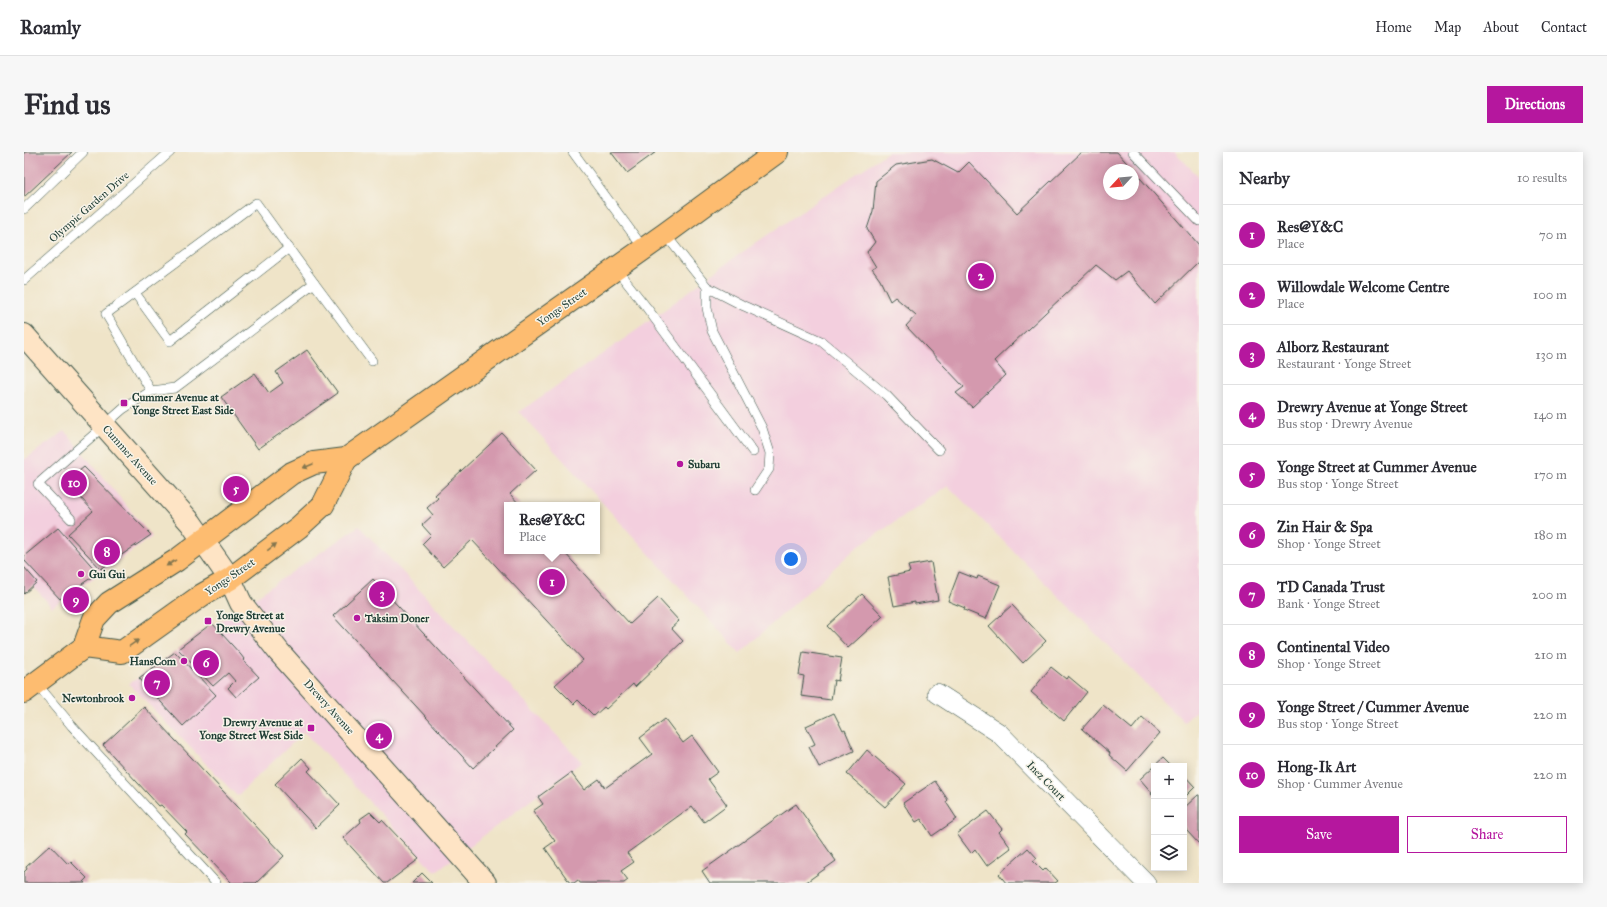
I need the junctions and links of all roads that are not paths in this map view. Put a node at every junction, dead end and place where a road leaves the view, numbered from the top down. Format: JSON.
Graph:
{"nodes":[{"id":1,"x":83,"y":152,"type":"edge"},
{"id":2,"x":170,"y":152,"type":"edge"},
{"id":3,"x":574,"y":152,"type":"edge"},
{"id":4,"x":777,"y":152,"type":"edge"},
{"id":5,"x":1133,"y":152,"type":"edge"},
{"id":6,"x":24,"y":209,"type":"edge"},
{"id":7,"x":1199,"y":221,"type":"edge"},
{"id":8,"x":665,"y":234,"type":"junction"},
{"id":9,"x":289,"y":248,"type":"junction"},
{"id":10,"x":644,"y":249,"type":"junction"},
{"id":11,"x":616,"y":269,"type":"junction"},
{"id":12,"x":24,"y":280,"type":"edge"},
{"id":13,"x":314,"y":283,"type":"junction"},
{"id":14,"x":707,"y":287,"type":"junction"},
{"id":15,"x":135,"y":293,"type":"junction"},
{"id":16,"x":24,"y":335,"type":"edge"},
{"id":17,"x":372,"y":361,"type":"dead end"},
{"id":18,"x":150,"y":391,"type":"junction"},
{"id":19,"x":104,"y":426,"type":"junction"},
{"id":20,"x":939,"y":450,"type":"dead end"},
{"id":21,"x":753,"y":452,"type":"dead end"},
{"id":22,"x":346,"y":459,"type":"junction"},
{"id":23,"x":755,"y":490,"type":"dead end"},
{"id":24,"x":71,"y":518,"type":"dead end"},
{"id":25,"x":203,"y":540,"type":"junction"},
{"id":26,"x":230,"y":579,"type":"junction"},
{"id":27,"x":84,"y":647,"type":"junction"},
{"id":28,"x":30,"y":687,"type":"edge"},
{"id":29,"x":937,"y":693,"type":"dead end"},
{"id":30,"x":216,"y":883,"type":"edge"},
{"id":31,"x":485,"y":883,"type":"edge"},
{"id":32,"x":1146,"y":883,"type":"edge"}],
"edges":[{"from":1,"to":6,"type":"lane"},
{"from":2,"to":12,"type":"lane","name":"Olympic Garden Drive"},
{"from":3,"to":10,"type":"lane"},
{"from":4,"to":8,"type":"main road","name":"Yonge Street"},
{"from":5,"to":7,"type":"lane"},
{"from":8,"to":10,"type":"main road","name":"Yonge Street"},
{"from":8,"to":14,"type":"lane"},
{"from":9,"to":13,"type":"lane"},
{"from":9,"to":15,"type":"lane"},
{"from":9,"to":15,"type":"lane"},
{"from":10,"to":11,"type":"main road","name":"Yonge Street"},
{"from":11,"to":21,"type":"lane"},
{"from":11,"to":22,"type":"main road","name":"Yonge Street"},
{"from":13,"to":17,"type":"lane"},
{"from":13,"to":18,"type":"lane"},
{"from":14,"to":20,"type":"lane"},
{"from":14,"to":23,"type":"lane"},
{"from":15,"to":18,"type":"lane"},
{"from":16,"to":19,"type":"street","name":"Cummer Avenue"},
{"from":18,"to":19,"type":"lane"},
{"from":19,"to":24,"type":"lane"},
{"from":19,"to":25,"type":"street","name":"Cummer Avenue"},
{"from":22,"to":25,"type":"main road","name":"Yonge Street","one_way":true},
{"from":26,"to":22,"type":"main road","name":"Yonge Street","one_way":true},
{"from":25,"to":26,"type":"street","name":"Cummer Avenue"},
{"from":25,"to":27,"type":"main road","name":"Yonge Street","one_way":true},
{"from":27,"to":26,"type":"main road","name":"Yonge Street","one_way":true},
{"from":26,"to":31,"type":"street","name":"Drewry Avenue"},
{"from":27,"to":28,"type":"main road"},
{"from":28,"to":30,"type":"lane"},
{"from":29,"to":32,"type":"street","name":"Inez Court"}]}
